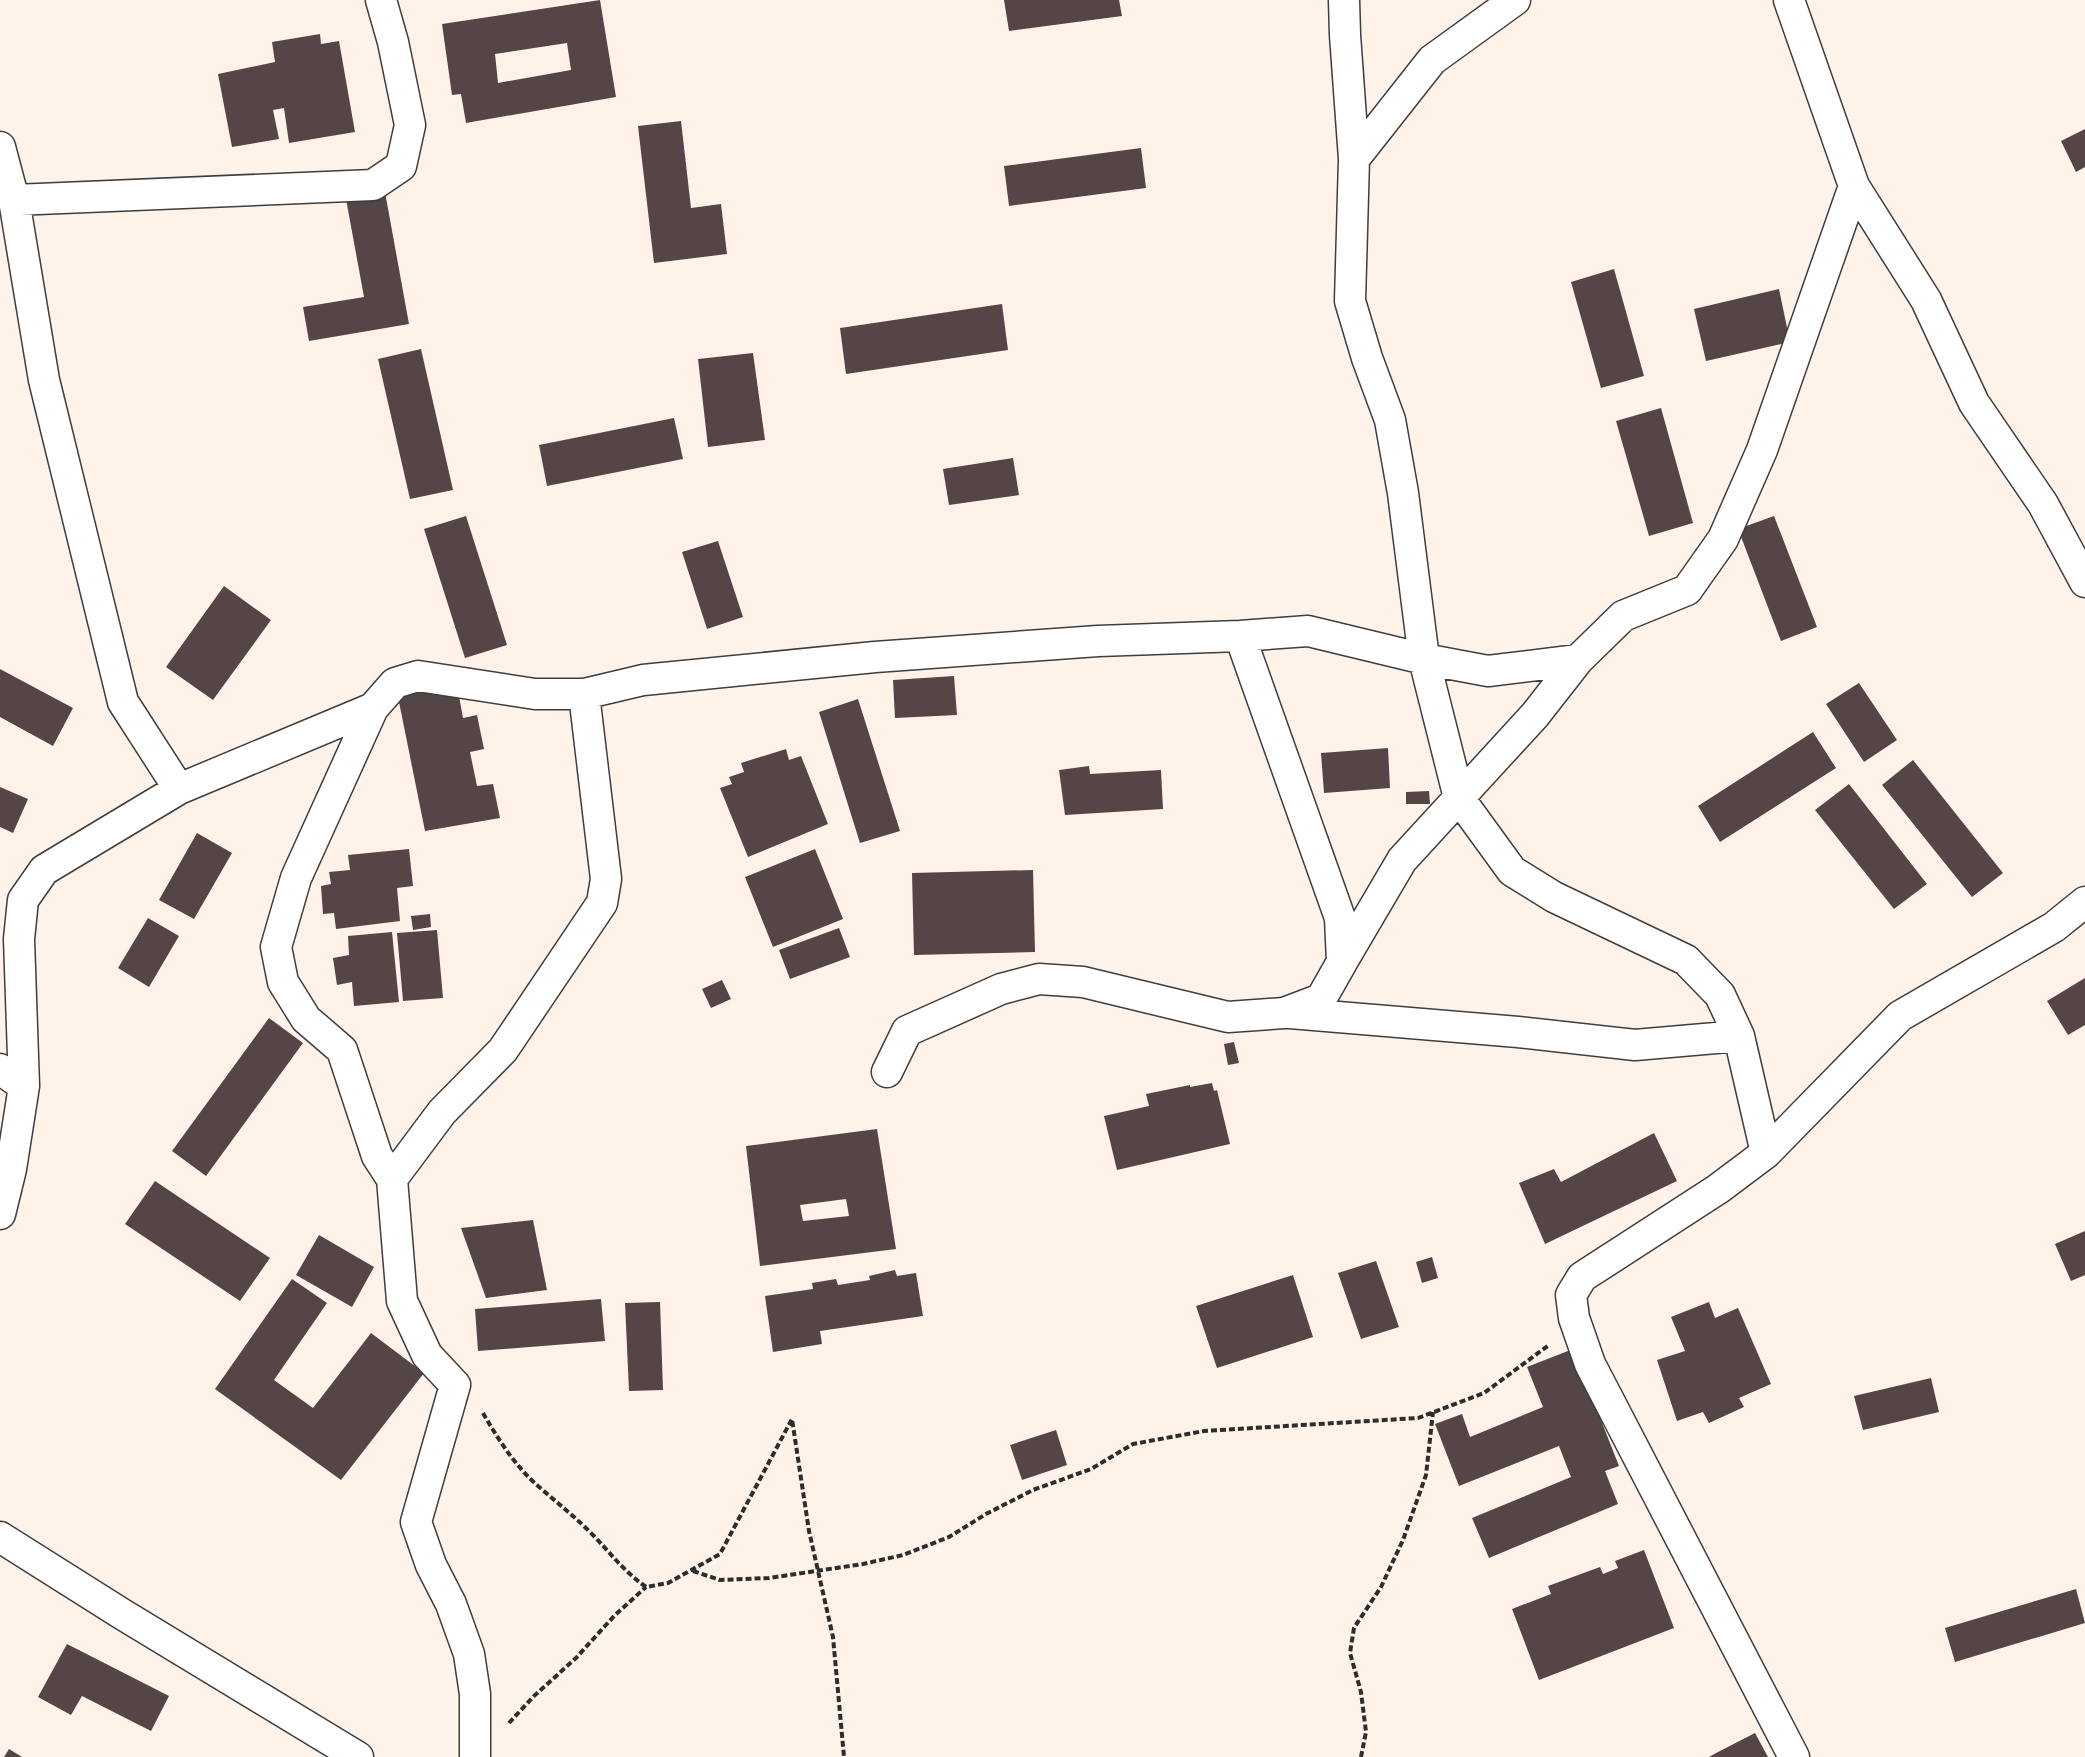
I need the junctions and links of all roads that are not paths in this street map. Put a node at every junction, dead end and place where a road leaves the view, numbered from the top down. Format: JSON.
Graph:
{"nodes":[{"id":1,"x":381,"y":0,"type":"edge"},
{"id":2,"x":1344,"y":0,"type":"edge"},
{"id":3,"x":1515,"y":0,"type":"edge"},
{"id":4,"x":1789,"y":0,"type":"edge"},
{"id":5,"x":0,"y":147,"type":"edge"},
{"id":6,"x":1353,"y":159,"type":"junction"},
{"id":7,"x":1854,"y":186,"type":"junction"},
{"id":8,"x":14,"y":200,"type":"junction"},
{"id":9,"x":2085,"y":582,"type":"edge"},
{"id":10,"x":1240,"y":636,"type":"junction"},
{"id":11,"x":1424,"y":659,"type":"junction"},
{"id":12,"x":1578,"y":660,"type":"junction"},
{"id":13,"x":584,"y":694,"type":"junction"},
{"id":14,"x":373,"y":708,"type":"junction"},
{"id":15,"x":179,"y":789,"type":"junction"},
{"id":16,"x":1459,"y":798,"type":"junction"},
{"id":17,"x":2085,"y":902,"type":"edge"},
{"id":18,"x":1341,"y":962,"type":"junction"},
{"id":19,"x":1284,"y":1013,"type":"junction"},
{"id":20,"x":1739,"y":1036,"type":"junction"},
{"id":21,"x":887,"y":1072,"type":"dead end"},
{"id":22,"x":12,"y":1078,"type":"edge"},
{"id":23,"x":1766,"y":1153,"type":"junction"},
{"id":24,"x":392,"y":1179,"type":"junction"},
{"id":25,"x":0,"y":1214,"type":"edge"},
{"id":26,"x":0,"y":1537,"type":"edge"},
{"id":27,"x":476,"y":1754,"type":"edge"},
{"id":28,"x":358,"y":1757,"type":"edge"},
{"id":29,"x":1794,"y":1757,"type":"edge"}],
"edges":[{"from":1,"to":8,"type":"street"},
{"from":2,"to":6,"type":"street"},
{"from":3,"to":6,"type":"street"},
{"from":4,"to":7,"type":"street"},
{"from":5,"to":8,"type":"street"},
{"from":6,"to":11,"type":"street"},
{"from":7,"to":9,"type":"street"},
{"from":7,"to":12,"type":"street"},
{"from":8,"to":15,"type":"street"},
{"from":10,"to":11,"type":"street"},
{"from":10,"to":13,"type":"street"},
{"from":10,"to":18,"type":"street"},
{"from":11,"to":12,"type":"street"},
{"from":11,"to":16,"type":"street"},
{"from":12,"to":16,"type":"street"},
{"from":13,"to":14,"type":"street"},
{"from":13,"to":24,"type":"street"},
{"from":14,"to":15,"type":"street"},
{"from":14,"to":24,"type":"street"},
{"from":15,"to":22,"type":"street"},
{"from":16,"to":18,"type":"street"},
{"from":16,"to":20,"type":"street"},
{"from":17,"to":23,"type":"street"},
{"from":18,"to":19,"type":"street"},
{"from":19,"to":20,"type":"street"},
{"from":19,"to":21,"type":"street"},
{"from":20,"to":23,"type":"street"},
{"from":22,"to":25,"type":"street"},
{"from":23,"to":29,"type":"street"},
{"from":24,"to":27,"type":"street"},
{"from":26,"to":28,"type":"street"}]}
